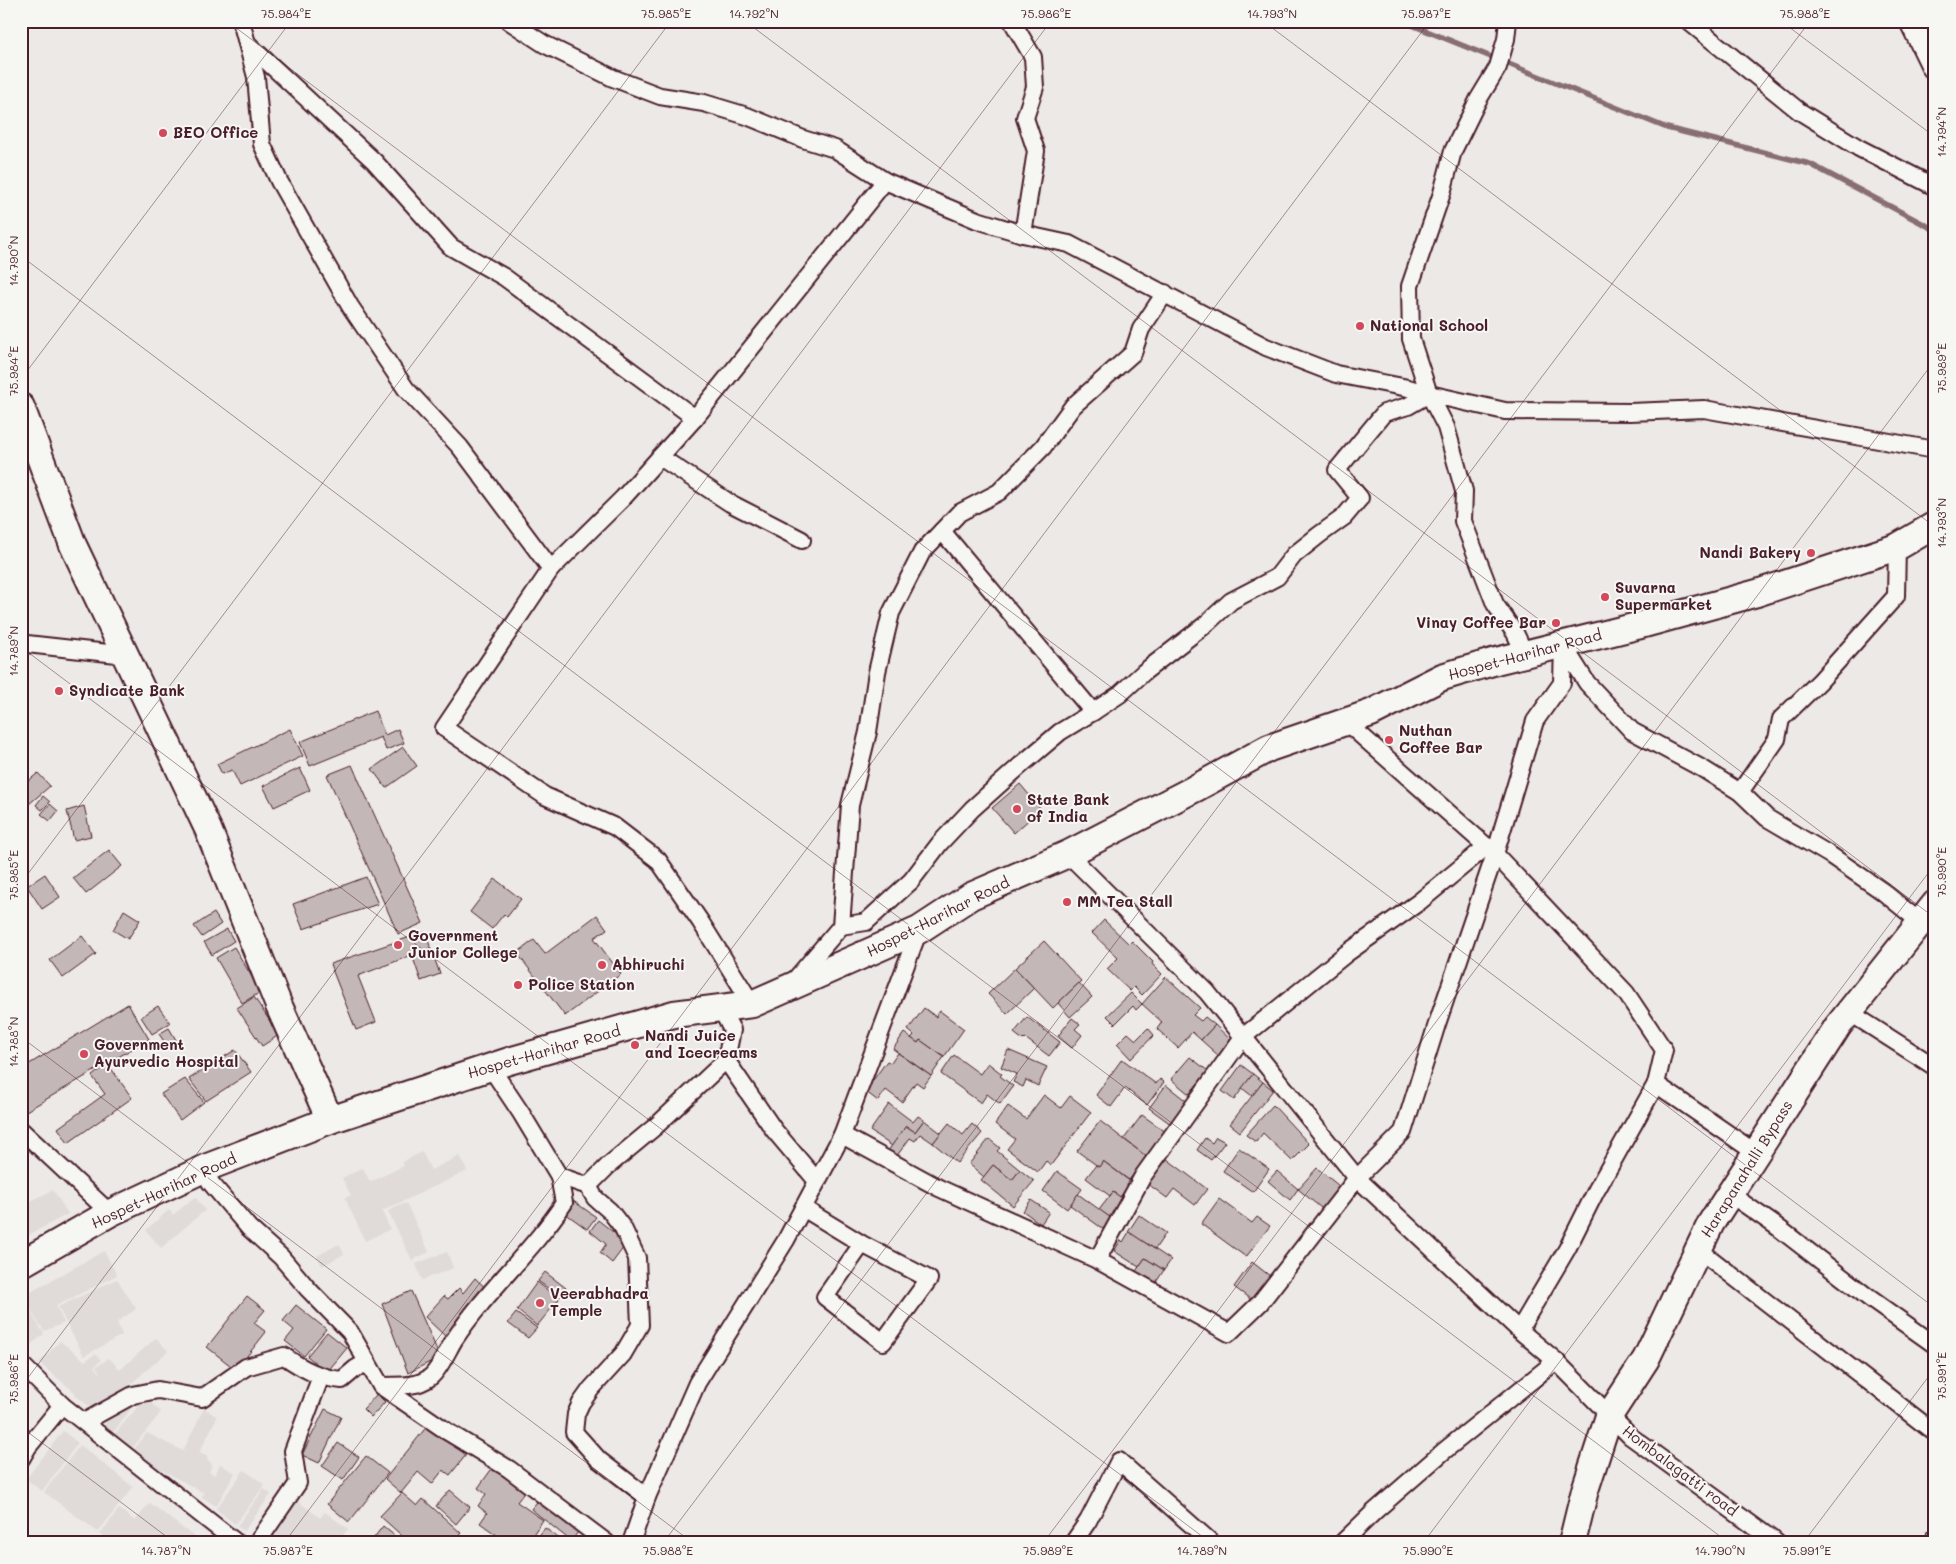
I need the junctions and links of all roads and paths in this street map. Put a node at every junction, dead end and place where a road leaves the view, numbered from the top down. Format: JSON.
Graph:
{"nodes":[{"id":1,"x":241,"y":21,"type":"edge"},
{"id":2,"x":509,"y":21,"type":"edge"},
{"id":3,"x":1012,"y":21,"type":"edge"},
{"id":4,"x":1508,"y":21,"type":"edge"},
{"id":5,"x":1688,"y":21,"type":"edge"},
{"id":6,"x":1913,"y":21,"type":"edge"},
{"id":7,"x":247,"y":43,"type":"junction"},
{"id":8,"x":1935,"y":66,"type":"edge"},
{"id":9,"x":885,"y":181,"type":"junction"},
{"id":10,"x":1935,"y":186,"type":"edge"},
{"id":11,"x":1023,"y":234,"type":"junction"},
{"id":12,"x":1165,"y":293,"type":"junction"},
{"id":13,"x":1429,"y":394,"type":"junction"},
{"id":14,"x":21,"y":407,"type":"edge"},
{"id":15,"x":695,"y":418,"type":"junction"},
{"id":16,"x":1935,"y":450,"type":"edge"},
{"id":17,"x":660,"y":457,"type":"junction"},
{"id":18,"x":1935,"y":525,"type":"edge"},
{"id":19,"x":942,"y":531,"type":"junction"},
{"id":20,"x":802,"y":540,"type":"dead end"},
{"id":21,"x":1897,"y":547,"type":"junction"},
{"id":22,"x":551,"y":569,"type":"junction"},
{"id":23,"x":1563,"y":645,"type":"junction"},
{"id":24,"x":23,"y":648,"type":"edge"},
{"id":25,"x":1524,"y":654,"type":"junction"},
{"id":26,"x":126,"y":655,"type":"junction"},
{"id":27,"x":1094,"y":712,"type":"junction"},
{"id":28,"x":1346,"y":722,"type":"junction"},
{"id":29,"x":1740,"y":792,"type":"junction"},
{"id":30,"x":1491,"y":850,"type":"junction"},
{"id":31,"x":1068,"y":854,"type":"junction"},
{"id":32,"x":1928,"y":913,"type":"edge"},
{"id":33,"x":841,"y":926,"type":"junction"},
{"id":34,"x":918,"y":930,"type":"junction"},
{"id":35,"x":788,"y":988,"type":"junction"},
{"id":36,"x":752,"y":1004,"type":"junction"},
{"id":37,"x":720,"y":1007,"type":"junction"},
{"id":38,"x":1849,"y":1012,"type":"junction"},
{"id":39,"x":1243,"y":1037,"type":"junction"},
{"id":40,"x":726,"y":1060,"type":"junction"},
{"id":41,"x":1935,"y":1067,"type":"edge"},
{"id":42,"x":488,"y":1068,"type":"junction"},
{"id":43,"x":1656,"y":1084,"type":"junction"},
{"id":44,"x":330,"y":1120,"type":"junction"},
{"id":45,"x":21,"y":1130,"type":"edge"},
{"id":46,"x":842,"y":1135,"type":"junction"},
{"id":47,"x":1756,"y":1153,"type":"junction"},
{"id":48,"x":208,"y":1167,"type":"junction"},
{"id":49,"x":559,"y":1176,"type":"junction"},
{"id":50,"x":1357,"y":1178,"type":"junction"},
{"id":51,"x":817,"y":1181,"type":"junction"},
{"id":52,"x":588,"y":1186,"type":"junction"},
{"id":53,"x":1730,"y":1194,"type":"junction"},
{"id":54,"x":803,"y":1208,"type":"junction"},
{"id":55,"x":110,"y":1213,"type":"junction"},
{"id":56,"x":862,"y":1244,"type":"junction"},
{"id":57,"x":1698,"y":1250,"type":"junction"},
{"id":58,"x":1097,"y":1260,"type":"junction"},
{"id":59,"x":21,"y":1264,"type":"edge"},
{"id":60,"x":1518,"y":1330,"type":"junction"},
{"id":61,"x":1935,"y":1345,"type":"edge"},
{"id":62,"x":1556,"y":1361,"type":"junction"},
{"id":63,"x":367,"y":1362,"type":"junction"},
{"id":64,"x":21,"y":1364,"type":"edge"},
{"id":65,"x":321,"y":1376,"type":"junction"},
{"id":66,"x":381,"y":1386,"type":"junction"},
{"id":67,"x":62,"y":1405,"type":"junction"},
{"id":68,"x":1609,"y":1416,"type":"junction"},
{"id":69,"x":84,"y":1422,"type":"junction"},
{"id":70,"x":1935,"y":1432,"type":"edge"},
{"id":71,"x":21,"y":1459,"type":"edge"},
{"id":72,"x":646,"y":1497,"type":"junction"},
{"id":73,"x":1935,"y":1538,"type":"edge"},
{"id":74,"x":236,"y":1543,"type":"edge"},
{"id":75,"x":256,"y":1543,"type":"edge"},
{"id":76,"x":607,"y":1543,"type":"edge"},
{"id":77,"x":631,"y":1543,"type":"edge"},
{"id":78,"x":1073,"y":1543,"type":"edge"},
{"id":79,"x":1212,"y":1543,"type":"edge"},
{"id":80,"x":1342,"y":1543,"type":"edge"},
{"id":81,"x":1572,"y":1543,"type":"edge"},
{"id":82,"x":1777,"y":1543,"type":"edge"},
{"id":83,"x":1932,"y":1543,"type":"edge"}],
"edges":[{"from":1,"to":7,"type":"street"},
{"from":2,"to":9,"type":"street"},
{"from":3,"to":11,"type":"street"},
{"from":4,"to":13,"type":"street"},
{"from":5,"to":10,"type":"street"},
{"from":6,"to":8,"type":"main road"},
{"from":7,"to":15,"type":"street"},
{"from":7,"to":22,"type":"street"},
{"from":9,"to":11,"type":"street"},
{"from":9,"to":15,"type":"street"},
{"from":11,"to":12,"type":"street"},
{"from":12,"to":13,"type":"street"},
{"from":12,"to":19,"type":"street"},
{"from":13,"to":16,"type":"street"},
{"from":13,"to":25,"type":"street"},
{"from":13,"to":27,"type":"street"},
{"from":14,"to":26,"type":"main road"},
{"from":15,"to":17,"type":"street"},
{"from":17,"to":20,"type":"street"},
{"from":17,"to":22,"type":"street"},
{"from":18,"to":21,"type":"main road","name":"Hospet-Harihar Road"},
{"from":19,"to":27,"type":"street"},
{"from":19,"to":33,"type":"street"},
{"from":21,"to":23,"type":"main road","name":"Hospet-Harihar Road"},
{"from":21,"to":29,"type":"street"},
{"from":22,"to":36,"type":"street"},
{"from":23,"to":25,"type":"main road","name":"Hospet-Harihar Road"},
{"from":23,"to":29,"type":"street"},
{"from":23,"to":30,"type":"street"},
{"from":24,"to":26,"type":"street"},
{"from":25,"to":28,"type":"main road","name":"Hospet-Harihar Road"},
{"from":26,"to":44,"type":"main road"},
{"from":27,"to":33,"type":"street"},
{"from":28,"to":30,"type":"street"},
{"from":28,"to":31,"type":"main road","name":"Hospet-Harihar Road"},
{"from":29,"to":32,"type":"street"},
{"from":30,"to":39,"type":"street"},
{"from":30,"to":43,"type":"street"},
{"from":30,"to":50,"type":"street"},
{"from":31,"to":34,"type":"main road","name":"Hospet-Harihar Road"},
{"from":31,"to":39,"type":"street","name":"Hombalagatti road"},
{"from":32,"to":38,"type":"main road","name":"Harapanahalli Bypass"},
{"from":33,"to":35,"type":"street"},
{"from":34,"to":35,"type":"main road","name":"Hospet-Harihar Road"},
{"from":34,"to":46,"type":"street"},
{"from":35,"to":36,"type":"main road","name":"Hospet-Harihar Road"},
{"from":36,"to":37,"type":"main road","name":"Hospet-Harihar Road"},
{"from":37,"to":40,"type":"street"},
{"from":37,"to":42,"type":"main road","name":"Hospet-Harihar Road"},
{"from":38,"to":41,"type":"street"},
{"from":38,"to":47,"type":"main road","name":"Harapanahalli Bypass"},
{"from":39,"to":50,"type":"street","name":"Hombalagatti road"},
{"from":39,"to":58,"type":"street"},
{"from":40,"to":51,"type":"street"},
{"from":40,"to":52,"type":"street"},
{"from":42,"to":44,"type":"main road","name":"Hospet-Harihar Road"},
{"from":42,"to":49,"type":"street"},
{"from":43,"to":47,"type":"street"},
{"from":43,"to":60,"type":"street"},
{"from":44,"to":48,"type":"main road","name":"Hospet-Harihar Road"},
{"from":45,"to":55,"type":"street"},
{"from":46,"to":51,"type":"street"},
{"from":46,"to":58,"type":"street"},
{"from":47,"to":53,"type":"main road","name":"Harapanahalli Bypass"},
{"from":48,"to":55,"type":"main road","name":"Hospet-Harihar Road"},
{"from":48,"to":63,"type":"street"},
{"from":49,"to":52,"type":"street"},
{"from":49,"to":66,"type":"street"},
{"from":50,"to":58,"type":"street"},
{"from":50,"to":60,"type":"street","name":"Hombalagatti road"},
{"from":51,"to":54,"type":"street"},
{"from":52,"to":72,"type":"street"},
{"from":53,"to":57,"type":"main road","name":"Harapanahalli Bypass"},
{"from":53,"to":61,"type":"street"},
{"from":54,"to":56,"type":"street"},
{"from":54,"to":72,"type":"street"},
{"from":55,"to":59,"type":"main road","name":"Hospet-Harihar Road"},
{"from":56,"to":56,"type":"street"},
{"from":57,"to":68,"type":"main road","name":"Harapanahalli Bypass"},
{"from":57,"to":70,"type":"street"},
{"from":60,"to":62,"type":"street","name":"Hombalagatti road"},
{"from":62,"to":68,"type":"street","name":"Hombalagatti road"},
{"from":62,"to":80,"type":"street"},
{"from":63,"to":65,"type":"street"},
{"from":63,"to":66,"type":"street"},
{"from":64,"to":67,"type":"street"},
{"from":65,"to":69,"type":"street"},
{"from":65,"to":75,"type":"street"},
{"from":66,"to":76,"type":"street"},
{"from":67,"to":69,"type":"street"},
{"from":67,"to":71,"type":"street"},
{"from":68,"to":81,"type":"main road","name":"Harapanahalli Bypass"},
{"from":68,"to":82,"type":"street","name":"Hombalagatti road"},
{"from":69,"to":74,"type":"street"},
{"from":72,"to":77,"type":"street"},
{"from":73,"to":83,"type":"street"},
{"from":78,"to":79,"type":"street"}]}
